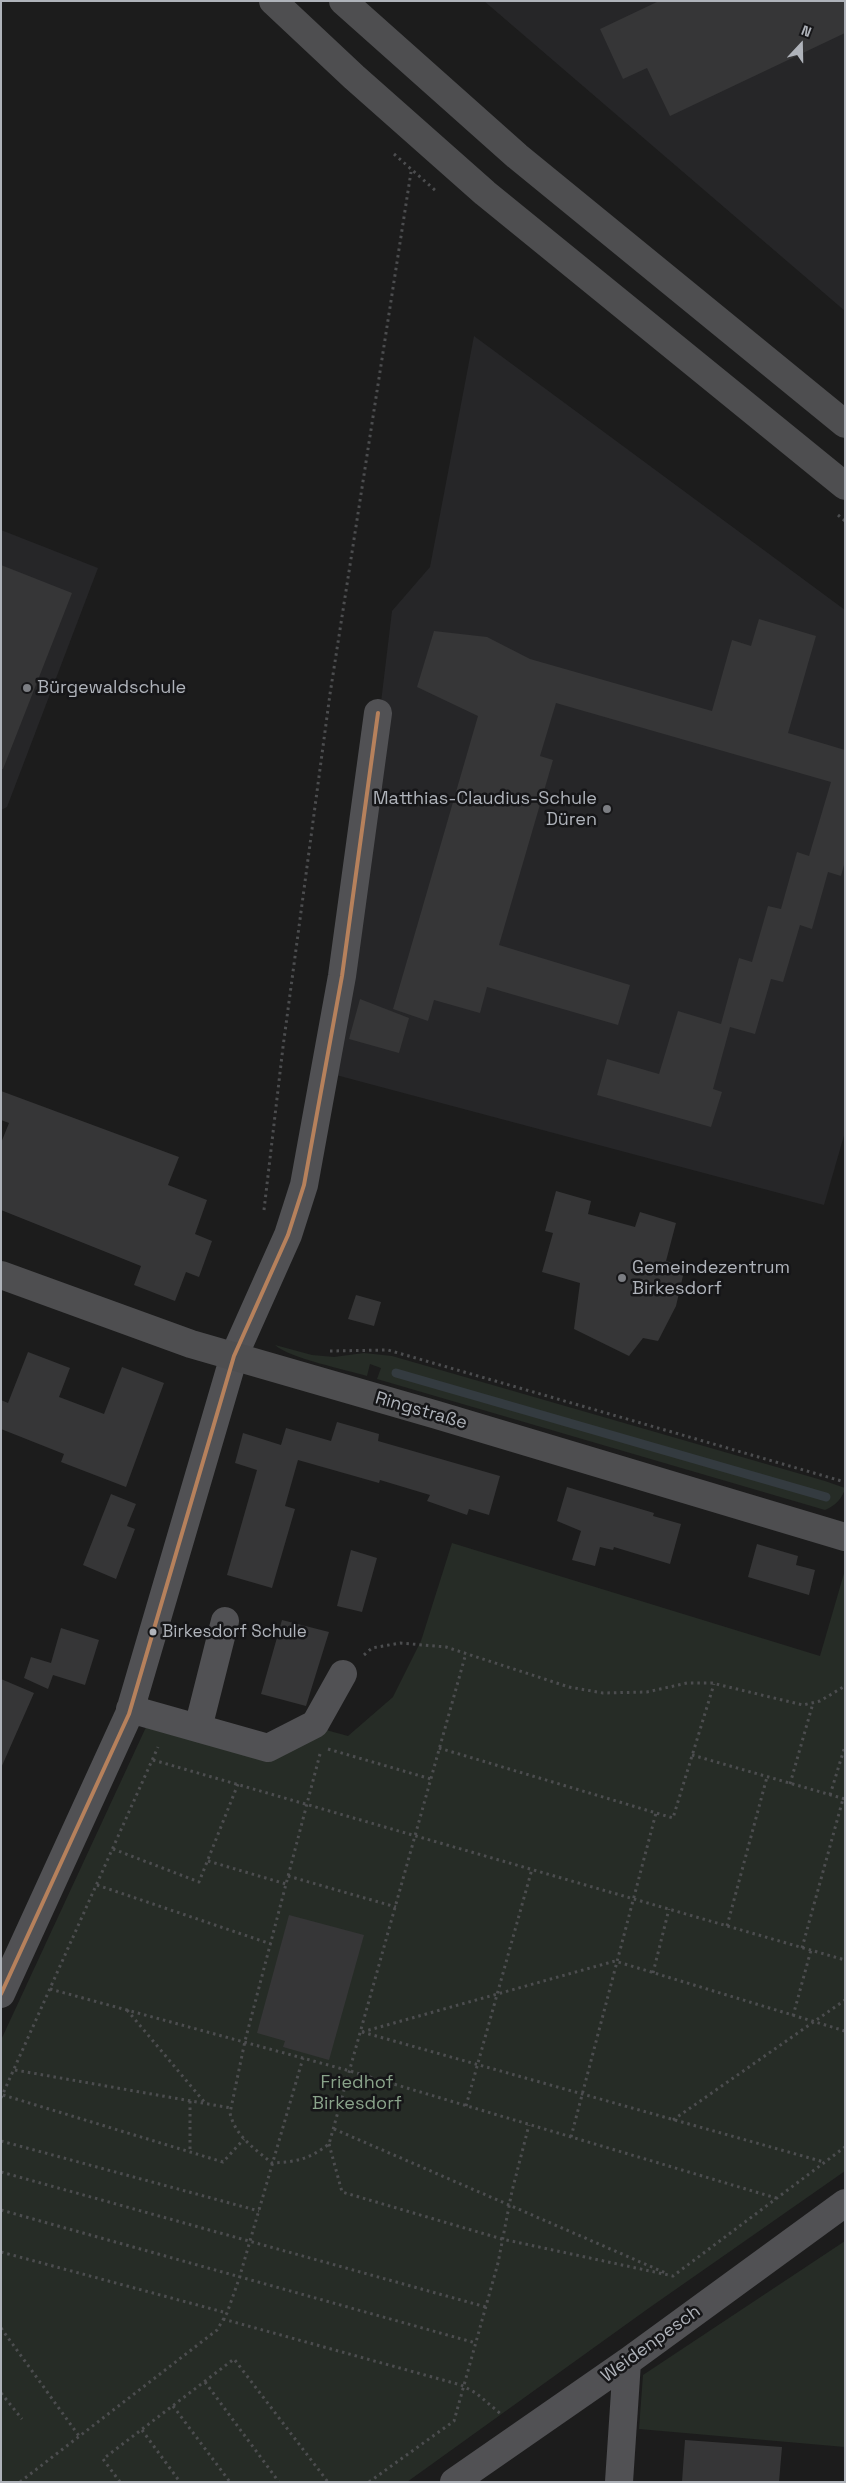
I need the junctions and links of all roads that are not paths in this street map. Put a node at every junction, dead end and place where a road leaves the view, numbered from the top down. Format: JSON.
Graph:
{"nodes":[{"id":1,"x":273,"y":1,"type":"edge"},
{"id":2,"x":343,"y":1,"type":"edge"},
{"id":3,"x":845,"y":424,"type":"edge"},
{"id":4,"x":845,"y":486,"type":"edge"},
{"id":5,"x":378,"y":713,"type":"dead end"},
{"id":6,"x":1,"y":1275,"type":"edge"},
{"id":7,"x":234,"y":1356,"type":"junction"},
{"id":8,"x":845,"y":1537,"type":"edge"},
{"id":9,"x":225,"y":1621,"type":"dead end"},
{"id":10,"x":343,"y":1674,"type":"road end"},
{"id":11,"x":130,"y":1709,"type":"junction"},
{"id":12,"x":198,"y":1728,"type":"junction"},
{"id":13,"x":1,"y":1994,"type":"edge"},
{"id":14,"x":845,"y":2203,"type":"edge"},
{"id":15,"x":626,"y":2362,"type":"junction"},
{"id":16,"x":454,"y":2482,"type":"edge"},
{"id":17,"x":619,"y":2482,"type":"edge"}],
"edges":[{"from":1,"to":4,"type":"main road"},
{"from":2,"to":3,"type":"main road"},
{"from":5,"to":7,"type":"street"},
{"from":6,"to":7,"type":"main road","name":"Ringstraße"},
{"from":7,"to":8,"type":"main road","name":"Ringstraße"},
{"from":7,"to":11,"type":"street"},
{"from":9,"to":12,"type":"street"},
{"from":10,"to":12,"type":"street"},
{"from":11,"to":12,"type":"street"},
{"from":11,"to":13,"type":"street"},
{"from":14,"to":15,"type":"street","name":"Weidenpesch"},
{"from":15,"to":16,"type":"street","name":"Weidenpesch"},
{"from":15,"to":17,"type":"street"}]}
